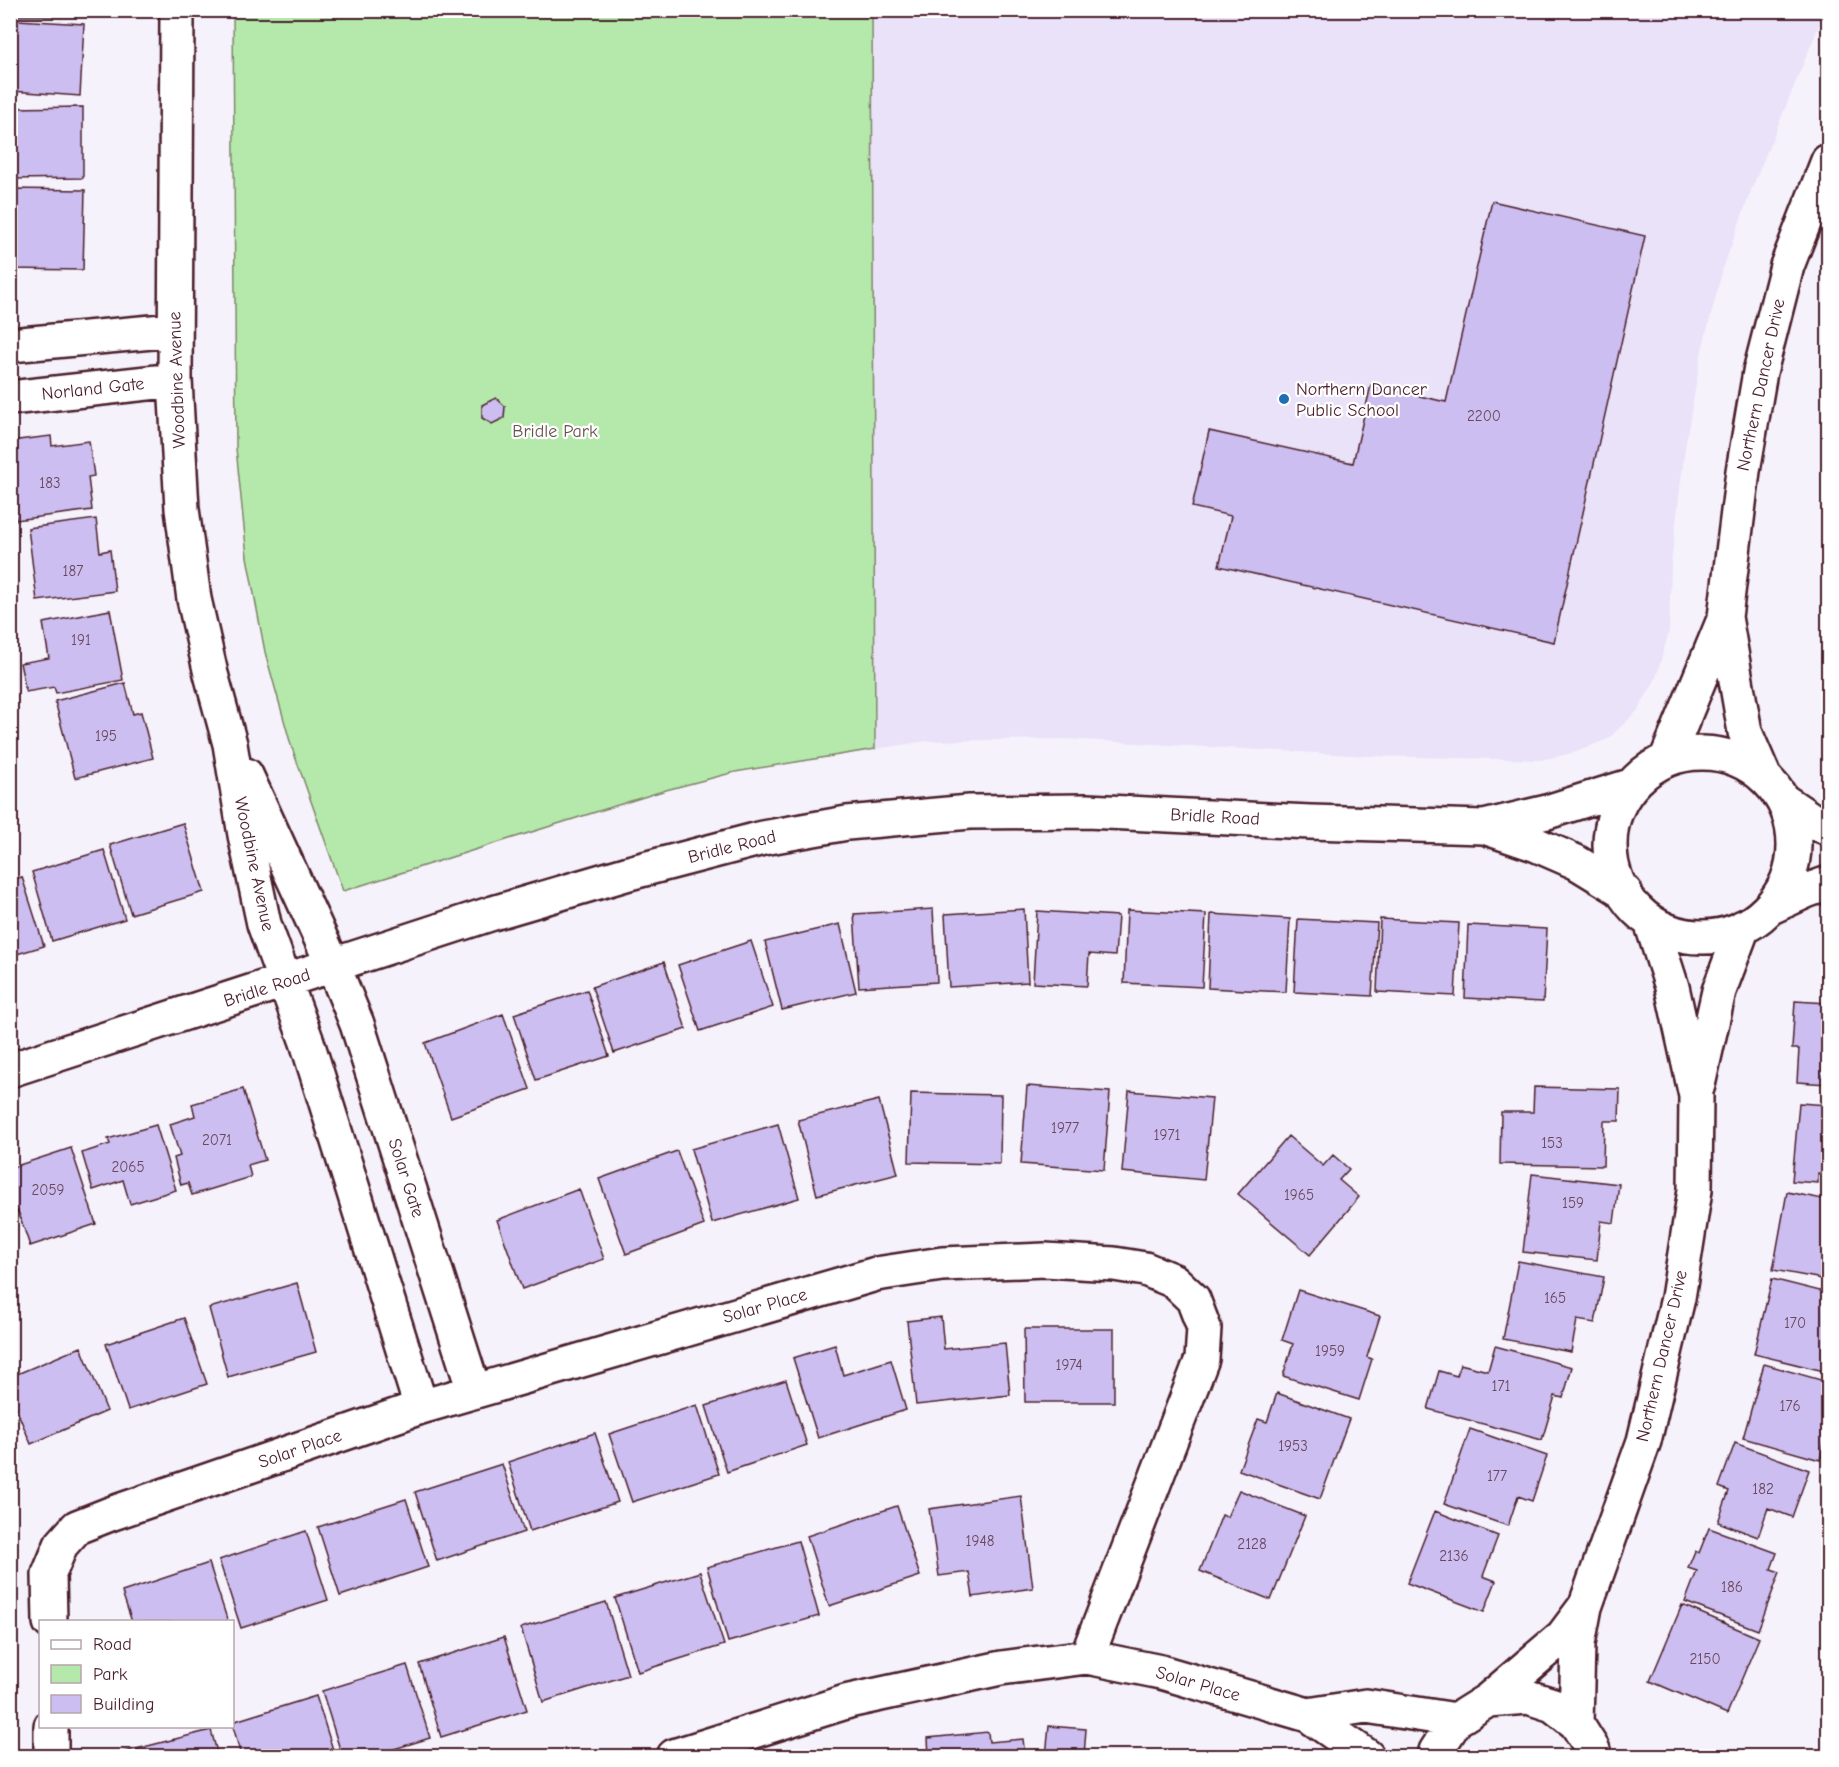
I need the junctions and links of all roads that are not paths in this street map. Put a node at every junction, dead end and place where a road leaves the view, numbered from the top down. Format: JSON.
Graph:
{"nodes":[{"id":1,"x":177,"y":10,"type":"edge"},
{"id":2,"x":1828,"y":161,"type":"edge"},
{"id":3,"x":174,"y":330,"type":"junction"},
{"id":4,"x":10,"y":345,"type":"edge"},
{"id":5,"x":175,"y":380,"type":"junction"},
{"id":6,"x":10,"y":398,"type":"edge"},
{"id":7,"x":1725,"y":617,"type":"junction"},
{"id":8,"x":230,"y":744,"type":"junction"},
{"id":9,"x":1667,"y":758,"type":"junction"},
{"id":10,"x":1764,"y":776,"type":"junction"},
{"id":11,"x":1630,"y":786,"type":"junction"},
{"id":12,"x":1784,"y":801,"type":"junction"},
{"id":13,"x":1484,"y":827,"type":"junction"},
{"id":14,"x":1828,"y":828,"type":"edge"},
{"id":15,"x":1828,"y":883,"type":"edge"},
{"id":16,"x":1624,"y":892,"type":"junction"},
{"id":17,"x":1769,"y":908,"type":"junction"},
{"id":18,"x":1652,"y":925,"type":"junction"},
{"id":19,"x":1743,"y":927,"type":"junction"},
{"id":20,"x":333,"y":965,"type":"junction"},
{"id":21,"x":285,"y":982,"type":"junction"},
{"id":22,"x":10,"y":1070,"type":"edge"},
{"id":23,"x":1696,"y":1096,"type":"junction"},
{"id":24,"x":474,"y":1391,"type":"junction"},
{"id":25,"x":421,"y":1407,"type":"junction"},
{"id":26,"x":1585,"y":1607,"type":"junction"},
{"id":27,"x":50,"y":1620,"type":"edge"},
{"id":28,"x":1087,"y":1657,"type":"junction"},
{"id":29,"x":1488,"y":1700,"type":"junction"},
{"id":30,"x":1308,"y":1715,"type":"junction"},
{"id":31,"x":1456,"y":1720,"type":"junction"},
{"id":32,"x":51,"y":1728,"type":"edge"},
{"id":33,"x":1591,"y":1747,"type":"edge"},
{"id":34,"x":51,"y":1756,"type":"edge"},
{"id":35,"x":674,"y":1756,"type":"edge"},
{"id":36,"x":1367,"y":1756,"type":"edge"},
{"id":37,"x":1435,"y":1756,"type":"edge"}],
"edges":[{"from":1,"to":3,"type":"street","name":"Woodbine Avenue"},
{"from":2,"to":7,"type":"street","name":"Northern Dancer Drive"},
{"from":3,"to":4,"type":"street"},
{"from":3,"to":5,"type":"street","name":"Woodbine Avenue"},
{"from":5,"to":6,"type":"street","name":"Norland Gate"},
{"from":5,"to":8,"type":"street","name":"Woodbine Avenue"},
{"from":7,"to":9,"type":"street","name":"Northern Dancer Drive"},
{"from":7,"to":10,"type":"street","name":"Northern Dancer Drive"},
{"from":8,"to":20,"type":"street","name":"Woodbine Avenue"},
{"from":8,"to":21,"type":"street","name":"Woodbine Avenue"},
{"from":9,"to":10,"type":"street"},
{"from":9,"to":11,"type":"street"},
{"from":10,"to":12,"type":"street"},
{"from":11,"to":13,"type":"street","name":"Bridle Road"},
{"from":11,"to":16,"type":"street"},
{"from":12,"to":14,"type":"street"},
{"from":12,"to":17,"type":"street"},
{"from":13,"to":16,"type":"street","name":"Bridle Road"},
{"from":13,"to":20,"type":"street","name":"Bridle Road"},
{"from":15,"to":17,"type":"street"},
{"from":16,"to":18,"type":"street"},
{"from":17,"to":19,"type":"street"},
{"from":18,"to":19,"type":"street"},
{"from":18,"to":23,"type":"street","name":"Northern Dancer Drive"},
{"from":19,"to":23,"type":"street","name":"Northern Dancer Drive"},
{"from":20,"to":21,"type":"street","name":"Bridle Road"},
{"from":20,"to":24,"type":"street","name":"Solar Gate"},
{"from":21,"to":22,"type":"street","name":"Bridle Road"},
{"from":21,"to":25,"type":"street"},
{"from":23,"to":26,"type":"street","name":"Northern Dancer Drive"},
{"from":24,"to":25,"type":"street","name":"Solar Place"},
{"from":24,"to":28,"type":"street","name":"Solar Place"},
{"from":25,"to":27,"type":"street","name":"Solar Place"},
{"from":26,"to":29,"type":"street","name":"Northern Dancer Drive"},
{"from":26,"to":33,"type":"street","name":"Northern Dancer Drive"},
{"from":28,"to":30,"type":"street","name":"Solar Place"},
{"from":28,"to":35,"type":"street","name":"Solar Place"},
{"from":29,"to":31,"type":"street","name":"Northern Dancer Drive"},
{"from":29,"to":33,"type":"street"},
{"from":30,"to":31,"type":"street","name":"Solar Place"},
{"from":30,"to":36,"type":"street","name":"Solar Place"},
{"from":31,"to":37,"type":"street"},
{"from":32,"to":34,"type":"street"}]}
